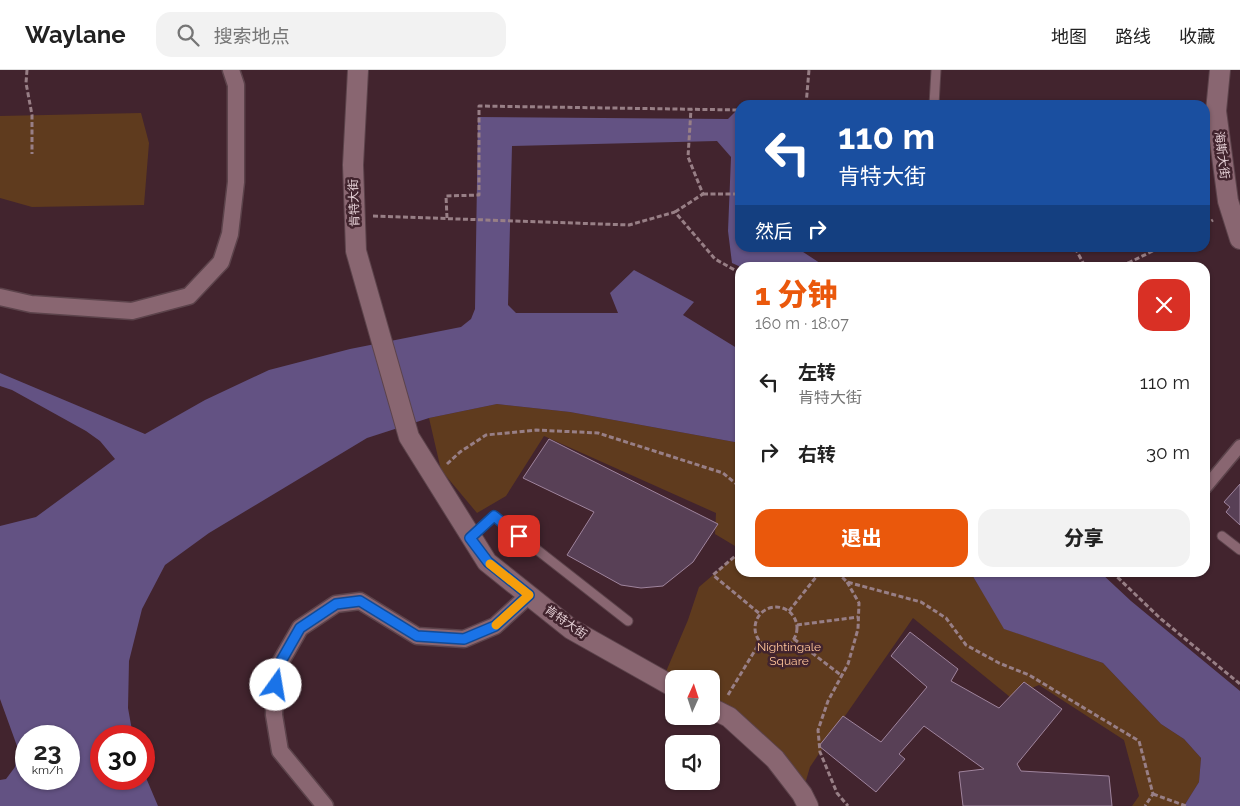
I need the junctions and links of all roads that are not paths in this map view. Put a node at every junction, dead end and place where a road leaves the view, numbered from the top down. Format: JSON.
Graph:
{"nodes":[{"id":1,"x":231,"y":70,"type":"edge"},
{"id":2,"x":358,"y":70,"type":"edge"},
{"id":3,"x":936,"y":70,"type":"edge"},
{"id":4,"x":1220,"y":70,"type":"edge"},
{"id":5,"x":934,"y":100,"type":"edge"},
{"id":6,"x":1240,"y":239,"type":"edge"},
{"id":7,"x":0,"y":297,"type":"edge"},
{"id":8,"x":1240,"y":446,"type":"edge"},
{"id":9,"x":1210,"y":482,"type":"edge"},
{"id":10,"x":1222,"y":536,"type":"dead end"},
{"id":11,"x":470,"y":538,"type":"junction"},
{"id":12,"x":1240,"y":550,"type":"edge"},
{"id":13,"x":529,"y":595,"type":"junction"},
{"id":14,"x":628,"y":621,"type":"dead end"},
{"id":15,"x":665,"y":682,"type":"edge"},
{"id":16,"x":720,"y":713,"type":"edge"},
{"id":17,"x":326,"y":806,"type":"edge"},
{"id":18,"x":808,"y":806,"type":"edge"}],
"edges":[{"from":1,"to":7,"type":"street"},
{"from":2,"to":11,"type":"street","name":"肯特大街"},
{"from":3,"to":5,"type":"lane"},
{"from":4,"to":6,"type":"street","name":"海斯大街"},
{"from":8,"to":9,"type":"street"},
{"from":10,"to":12,"type":"lane"},
{"from":11,"to":13,"type":"street","name":"肯特大街"},
{"from":11,"to":14,"type":"lane"},
{"from":13,"to":15,"type":"street","name":"肯特大街"},
{"from":13,"to":17,"type":"street"},
{"from":16,"to":18,"type":"street"}]}
